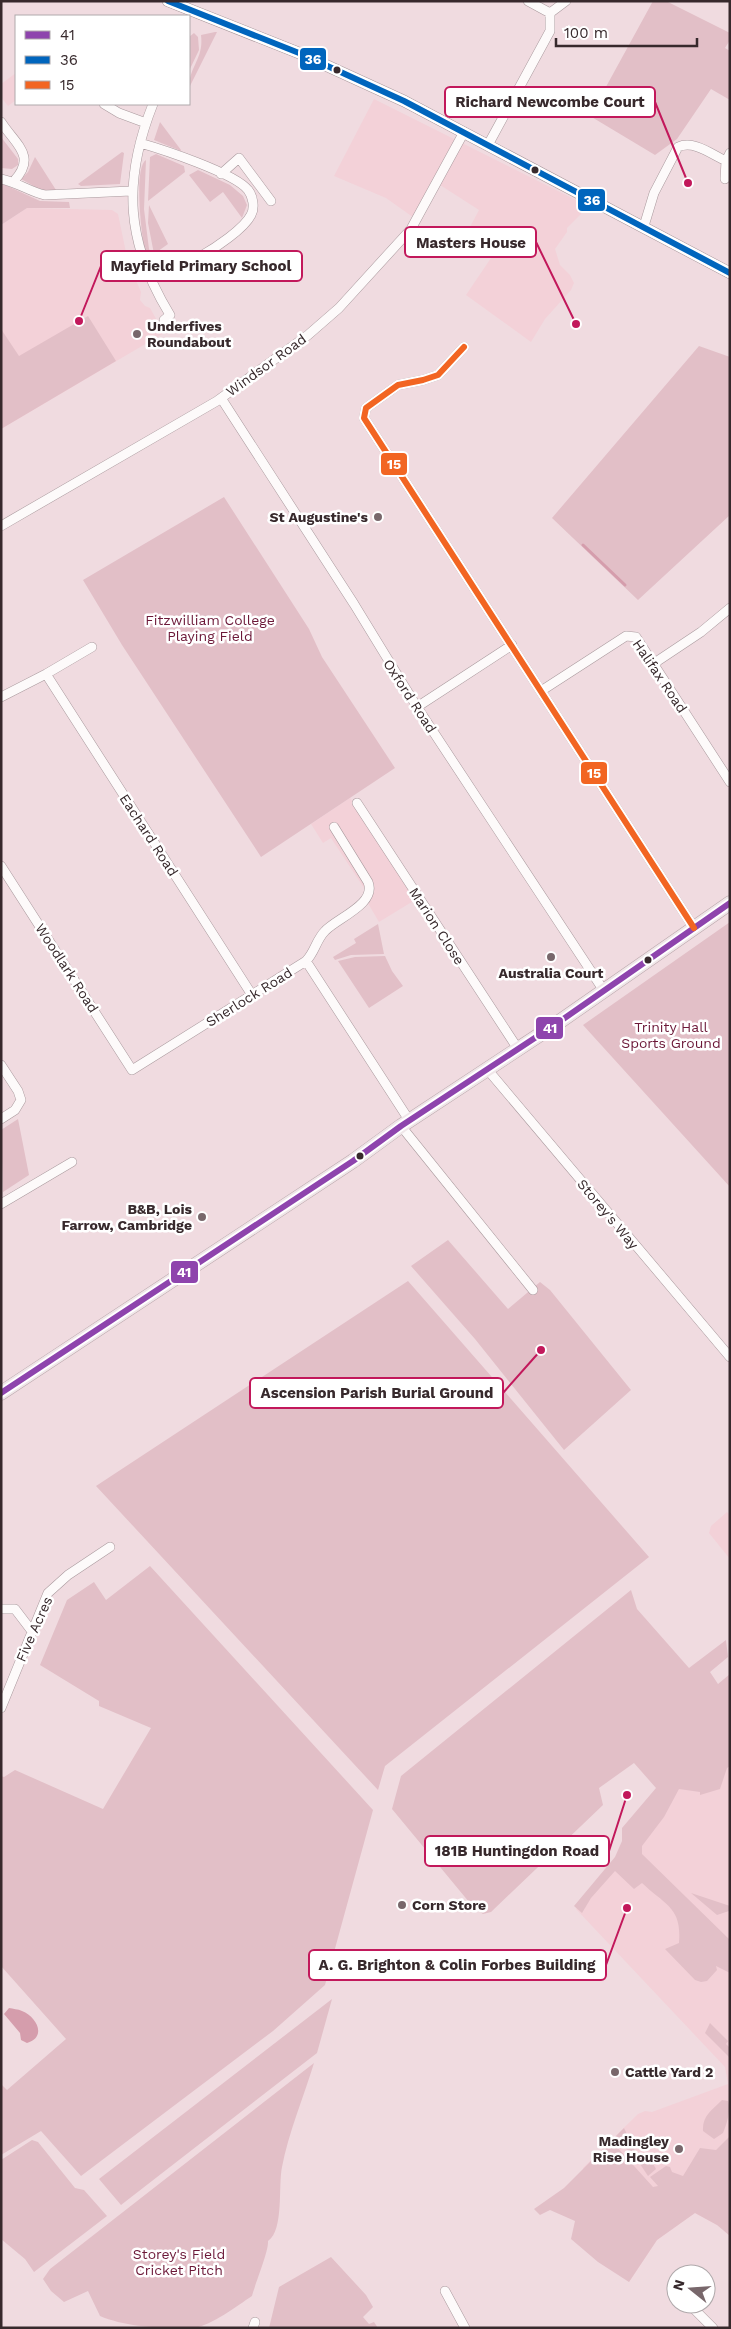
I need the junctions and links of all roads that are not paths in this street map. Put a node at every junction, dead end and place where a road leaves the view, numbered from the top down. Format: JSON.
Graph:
{"nodes":[{"id":1,"x":168,"y":1,"type":"edge"},
{"id":2,"x":528,"y":1,"type":"edge"},
{"id":3,"x":566,"y":1,"type":"edge"},
{"id":4,"x":189,"y":13,"type":"edge"},
{"id":5,"x":550,"y":14,"type":"junction"},
{"id":6,"x":106,"y":105,"type":"edge"},
{"id":7,"x":153,"y":105,"type":"edge"},
{"id":8,"x":1,"y":122,"type":"edge"},
{"id":9,"x":146,"y":123,"type":"junction"},
{"id":10,"x":464,"y":132,"type":"junction"},
{"id":11,"x":140,"y":143,"type":"junction"},
{"id":12,"x":488,"y":145,"type":"junction"},
{"id":13,"x":728,"y":157,"type":"edge"},
{"id":14,"x":221,"y":174,"type":"junction"},
{"id":15,"x":1,"y":179,"type":"edge"},
{"id":16,"x":725,"y":179,"type":"dead end"},
{"id":17,"x":14,"y":181,"type":"junction"},
{"id":18,"x":131,"y":191,"type":"junction"},
{"id":19,"x":271,"y":201,"type":"dead end"},
{"id":20,"x":644,"y":226,"type":"junction"},
{"id":21,"x":201,"y":256,"type":"dead end"},
{"id":22,"x":730,"y":273,"type":"edge"},
{"id":23,"x":164,"y":320,"type":"dead end"},
{"id":24,"x":464,"y":347,"type":"dead end"},
{"id":25,"x":221,"y":398,"type":"junction"},
{"id":26,"x":1,"y":526,"type":"edge"},
{"id":27,"x":730,"y":608,"type":"edge"},
{"id":28,"x":512,"y":645,"type":"junction"},
{"id":29,"x":92,"y":647,"type":"dead end"},
{"id":30,"x":652,"y":664,"type":"junction"},
{"id":31,"x":46,"y":674,"type":"junction"},
{"id":32,"x":541,"y":691,"type":"junction"},
{"id":33,"x":1,"y":697,"type":"edge"},
{"id":34,"x":416,"y":707,"type":"junction"},
{"id":35,"x":730,"y":782,"type":"edge"},
{"id":36,"x":357,"y":803,"type":"dead end"},
{"id":37,"x":334,"y":827,"type":"dead end"},
{"id":38,"x":1,"y":866,"type":"edge"},
{"id":39,"x":730,"y":903,"type":"edge"},
{"id":40,"x":694,"y":928,"type":"junction"},
{"id":41,"x":306,"y":961,"type":"junction"},
{"id":42,"x":604,"y":991,"type":"junction"},
{"id":43,"x":252,"y":995,"type":"junction"},
{"id":44,"x":518,"y":1049,"type":"junction"},
{"id":45,"x":1,"y":1065,"type":"edge"},
{"id":46,"x":487,"y":1069,"type":"junction"},
{"id":47,"x":132,"y":1070,"type":"joint"},
{"id":48,"x":1,"y":1119,"type":"edge"},
{"id":49,"x":405,"y":1123,"type":"junction"},
{"id":50,"x":72,"y":1162,"type":"dead end"},
{"id":51,"x":1,"y":1204,"type":"edge"},
{"id":52,"x":533,"y":1290,"type":"dead end"},
{"id":53,"x":730,"y":1357,"type":"edge"},
{"id":54,"x":1,"y":1393,"type":"edge"},
{"id":55,"x":110,"y":1547,"type":"dead end"},
{"id":56,"x":1,"y":1609,"type":"edge"},
{"id":57,"x":31,"y":1630,"type":"junction"},
{"id":58,"x":1,"y":1708,"type":"edge"},
{"id":59,"x":445,"y":2291,"type":"dead end"},
{"id":60,"x":700,"y":2314,"type":"edge"},
{"id":61,"x":465,"y":2328,"type":"edge"},
{"id":62,"x":713,"y":2328,"type":"edge"}],
"edges":[{"from":1,"to":4,"type":"main road"},
{"from":2,"to":5,"type":"street"},
{"from":3,"to":5,"type":"street"},
{"from":4,"to":10,"type":"main road"},
{"from":5,"to":12,"type":"street"},
{"from":6,"to":9,"type":"street"},
{"from":7,"to":9,"type":"street"},
{"from":8,"to":17,"type":"street"},
{"from":9,"to":11,"type":"street"},
{"from":10,"to":12,"type":"main road"},
{"from":10,"to":25,"type":"street","name":"Windsor Road"},
{"from":11,"to":14,"type":"street"},
{"from":11,"to":18,"type":"street"},
{"from":12,"to":20,"type":"main road"},
{"from":13,"to":16,"type":"street"},
{"from":13,"to":20,"type":"street"},
{"from":14,"to":19,"type":"street"},
{"from":14,"to":21,"type":"street"},
{"from":15,"to":17,"type":"street"},
{"from":17,"to":18,"type":"street"},
{"from":18,"to":23,"type":"street"},
{"from":20,"to":22,"type":"main road"},
{"from":24,"to":28,"type":"street"},
{"from":25,"to":26,"type":"street","name":"Windsor Road"},
{"from":25,"to":34,"type":"street","name":"Oxford Road"},
{"from":27,"to":30,"type":"street"},
{"from":28,"to":32,"type":"street"},
{"from":28,"to":34,"type":"street"},
{"from":29,"to":31,"type":"street"},
{"from":30,"to":32,"type":"street","name":"Halifax Road"},
{"from":30,"to":35,"type":"street","name":"Halifax Road"},
{"from":31,"to":33,"type":"street"},
{"from":31,"to":43,"type":"street","name":"Eachard Road"},
{"from":32,"to":40,"type":"street"},
{"from":34,"to":42,"type":"street","name":"Oxford Road"},
{"from":36,"to":44,"type":"street","name":"Marion Close"},
{"from":37,"to":41,"type":"street"},
{"from":38,"to":47,"type":"street","name":"Woodlark Road"},
{"from":39,"to":40,"type":"main road"},
{"from":40,"to":42,"type":"main road"},
{"from":41,"to":43,"type":"street","name":"Sherlock Road"},
{"from":41,"to":49,"type":"street","name":"Sherlock Road"},
{"from":42,"to":44,"type":"main road"},
{"from":43,"to":47,"type":"street","name":"Sherlock Road"},
{"from":44,"to":46,"type":"main road"},
{"from":45,"to":48,"type":"street"},
{"from":46,"to":49,"type":"main road"},
{"from":46,"to":53,"type":"street","name":"Storey's Way"},
{"from":49,"to":52,"type":"street","name":"Sherlock Road"},
{"from":49,"to":54,"type":"main road"},
{"from":50,"to":51,"type":"street"},
{"from":55,"to":57,"type":"street","name":"Five Acres"},
{"from":56,"to":57,"type":"street"},
{"from":57,"to":58,"type":"street","name":"Five Acres"},
{"from":59,"to":61,"type":"street"},
{"from":60,"to":62,"type":"street"}]}
